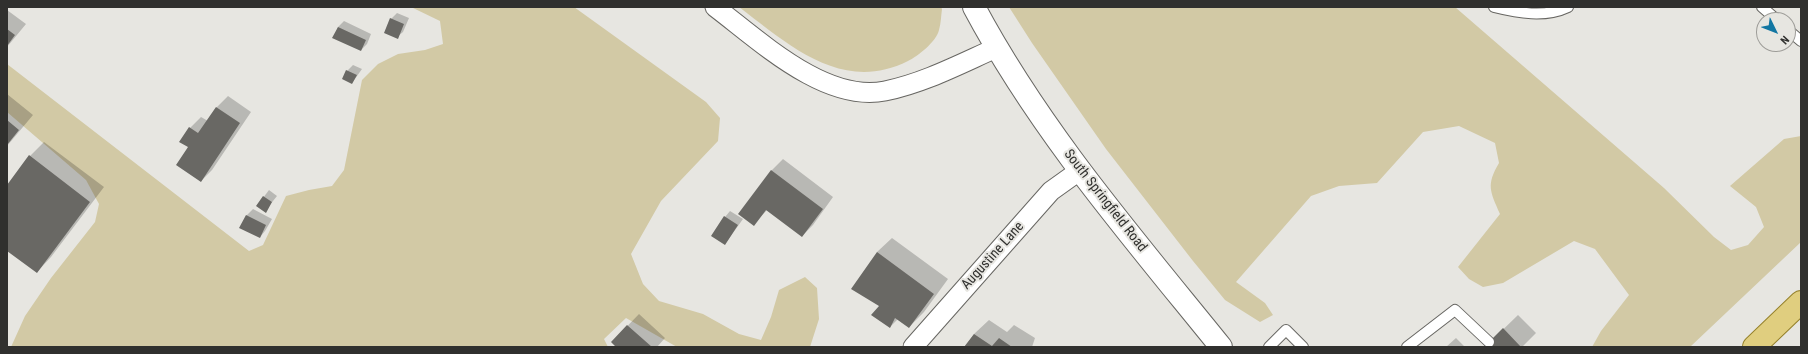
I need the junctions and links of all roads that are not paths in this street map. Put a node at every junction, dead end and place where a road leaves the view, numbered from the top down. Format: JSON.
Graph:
{"nodes":[{"id":1,"x":715,"y":7,"type":"edge"},
{"id":2,"x":974,"y":7,"type":"edge"},
{"id":3,"x":1494,"y":7,"type":"edge"},
{"id":4,"x":1568,"y":7,"type":"edge"},
{"id":5,"x":996,"y":48,"type":"junction"},
{"id":6,"x":1079,"y":171,"type":"junction"},
{"id":7,"x":1801,"y":302,"type":"edge"},
{"id":8,"x":1489,"y":342,"type":"dead end"},
{"id":9,"x":913,"y":347,"type":"edge"},
{"id":10,"x":1221,"y":347,"type":"edge"},
{"id":11,"x":1269,"y":347,"type":"edge"},
{"id":12,"x":1303,"y":347,"type":"edge"},
{"id":13,"x":1407,"y":347,"type":"edge"},
{"id":14,"x":1754,"y":347,"type":"edge"}],
"edges":[{"from":1,"to":5,"type":"street"},
{"from":2,"to":5,"type":"main road","name":"South Springfield Road"},
{"from":3,"to":4,"type":"lane"},
{"from":5,"to":6,"type":"main road","name":"South Springfield Road"},
{"from":6,"to":9,"type":"street","name":"Augustine Lane"},
{"from":6,"to":10,"type":"main road","name":"South Springfield Road"},
{"from":7,"to":14,"type":"main road"},
{"from":8,"to":13,"type":"lane"},
{"from":11,"to":12,"type":"lane"}]}
